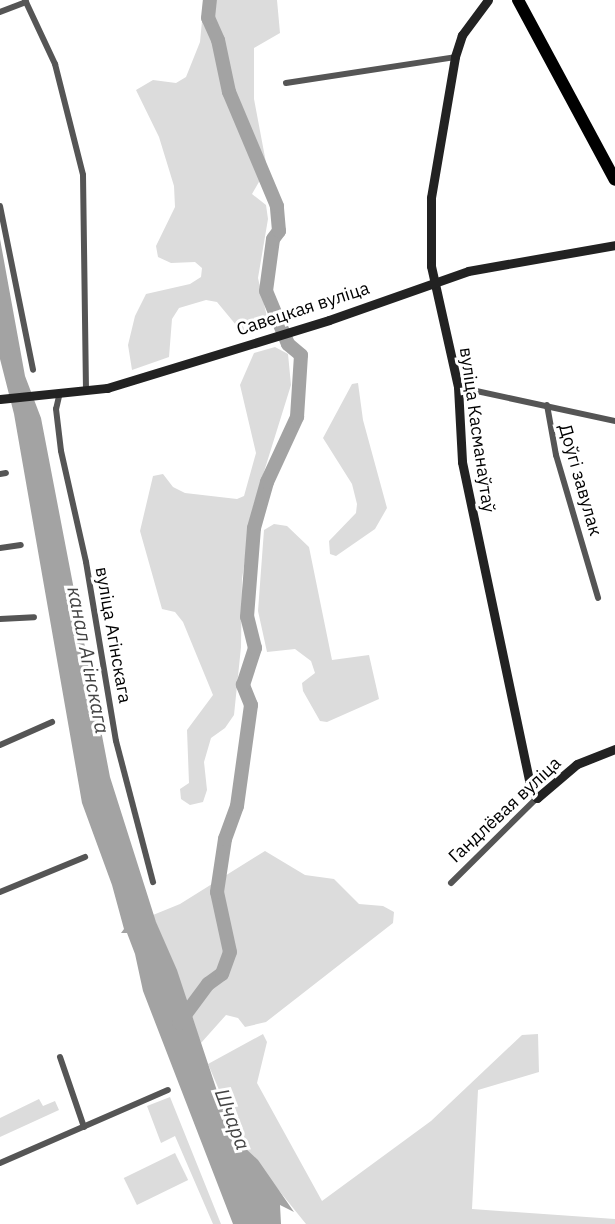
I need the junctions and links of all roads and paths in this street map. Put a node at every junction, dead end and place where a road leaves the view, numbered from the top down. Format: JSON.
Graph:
{"nodes":[{"id":1,"x":488,"y":0,"type":"edge"},
{"id":2,"x":518,"y":0,"type":"edge"},
{"id":3,"x":26,"y":1,"type":"edge"},
{"id":4,"x":481,"y":5,"type":"edge"},
{"id":5,"x":0,"y":12,"type":"edge"},
{"id":6,"x":455,"y":57,"type":"junction"},
{"id":7,"x":286,"y":83,"type":"dead end"},
{"id":8,"x":615,"y":180,"type":"edge"},
{"id":9,"x":0,"y":206,"type":"edge"},
{"id":10,"x":615,"y":245,"type":"edge"},
{"id":11,"x":434,"y":283,"type":"junction"},
{"id":12,"x":33,"y":370,"type":"dead end"},
{"id":13,"x":458,"y":387,"type":"junction"},
{"id":14,"x":86,"y":389,"type":"junction"},
{"id":15,"x":56,"y":392,"type":"junction"},
{"id":16,"x":0,"y":399,"type":"edge"},
{"id":17,"x":547,"y":405,"type":"junction"},
{"id":18,"x":615,"y":421,"type":"edge"},
{"id":19,"x":21,"y":545,"type":"dead end"},
{"id":20,"x":0,"y":548,"type":"edge"},
{"id":21,"x":598,"y":598,"type":"dead end"},
{"id":22,"x":34,"y":617,"type":"dead end"},
{"id":23,"x":0,"y":619,"type":"edge"},
{"id":24,"x":52,"y":722,"type":"dead end"},
{"id":25,"x":0,"y":745,"type":"edge"},
{"id":26,"x":615,"y":749,"type":"edge"},
{"id":27,"x":537,"y":798,"type":"junction"},
{"id":28,"x":85,"y":857,"type":"dead end"},
{"id":29,"x":153,"y":882,"type":"dead end"},
{"id":30,"x":452,"y":883,"type":"dead end"},
{"id":31,"x":0,"y":892,"type":"edge"},
{"id":32,"x":60,"y":1057,"type":"dead end"},
{"id":33,"x":168,"y":1090,"type":"dead end"},
{"id":34,"x":84,"y":1127,"type":"junction"},
{"id":35,"x":0,"y":1163,"type":"edge"}],
"edges":[{"from":1,"to":4,"type":"street","name":"вуліца Касманаўтаў"},
{"from":2,"to":8,"type":"highway"},
{"from":3,"to":5,"type":"street"},
{"from":3,"to":14,"type":"street"},
{"from":4,"to":6,"type":"street","name":"вуліца Касманаўтаў"},
{"from":6,"to":7,"type":"street"},
{"from":6,"to":11,"type":"street","name":"вуліца Касманаўтаў"},
{"from":9,"to":12,"type":"street"},
{"from":10,"to":11,"type":"street","name":"Савецкая вуліца"},
{"from":11,"to":13,"type":"street","name":"вуліца Касманаўтаў"},
{"from":11,"to":14,"type":"street","name":"Савецкая вуліца"},
{"from":13,"to":17,"type":"street"},
{"from":13,"to":27,"type":"street","name":"вуліца Касманаўтаў"},
{"from":14,"to":15,"type":"street","name":"Савецкая вуліца"},
{"from":15,"to":16,"type":"street","name":"Савецкая вуліца"},
{"from":15,"to":29,"type":"street","name":"вуліца Агінскага"},
{"from":17,"to":18,"type":"street"},
{"from":17,"to":21,"type":"street","name":"Доўгі завулак"},
{"from":19,"to":20,"type":"street"},
{"from":22,"to":23,"type":"street"},
{"from":24,"to":25,"type":"street"},
{"from":26,"to":27,"type":"street","name":"Гандлёвая вуліца"},
{"from":27,"to":30,"type":"street","name":"Гандлёвая вуліца"},
{"from":28,"to":31,"type":"street"},
{"from":32,"to":34,"type":"street"},
{"from":33,"to":34,"type":"street"},
{"from":34,"to":35,"type":"street"}]}
